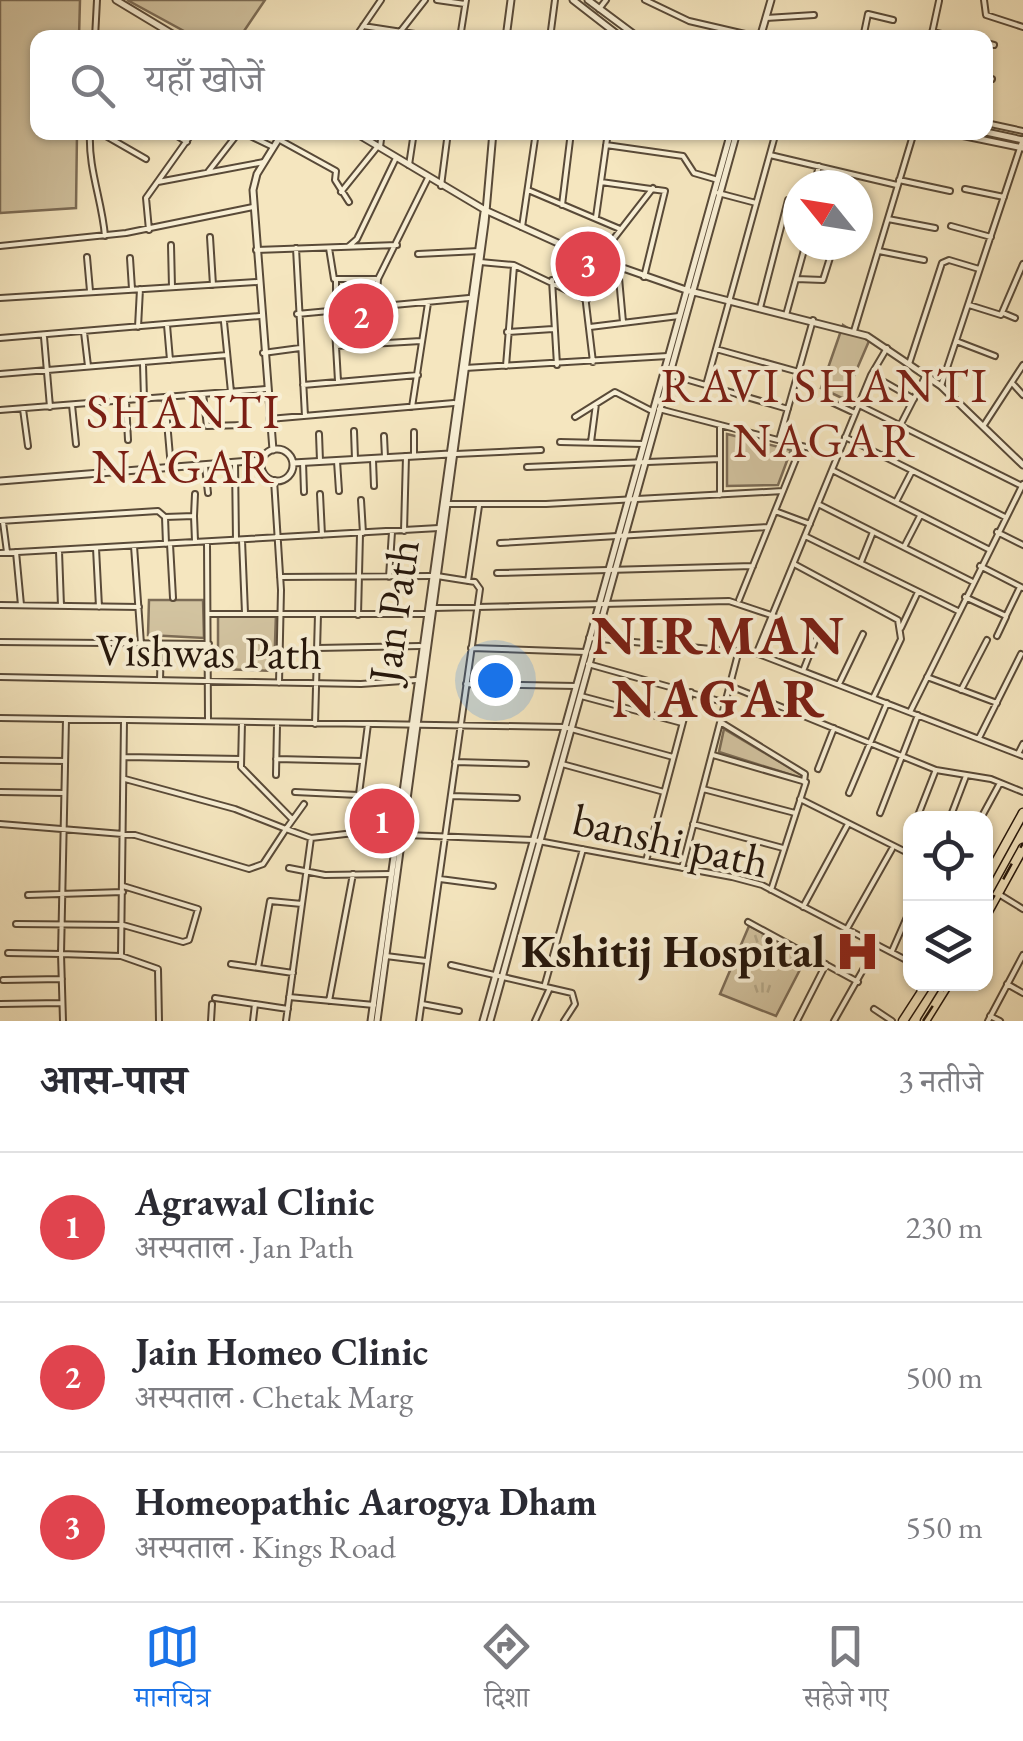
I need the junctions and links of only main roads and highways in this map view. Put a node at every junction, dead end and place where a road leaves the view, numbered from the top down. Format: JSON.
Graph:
{"nodes":[{"id":1,"x":1023,"y":813,"type":"edge"},
{"id":2,"x":1023,"y":848,"type":"edge"},
{"id":3,"x":993,"y":867,"type":"edge"},
{"id":4,"x":993,"y":901,"type":"edge"},
{"id":5,"x":922,"y":991,"type":"edge"},
{"id":6,"x":944,"y":991,"type":"edge"},
{"id":7,"x":903,"y":1021,"type":"edge"},
{"id":8,"x":925,"y":1021,"type":"edge"}],
"edges":[{"from":1,"to":3,"type":"highway"},
{"from":2,"to":4,"type":"highway"},
{"from":5,"to":7,"type":"highway"},
{"from":6,"to":8,"type":"highway"}]}
